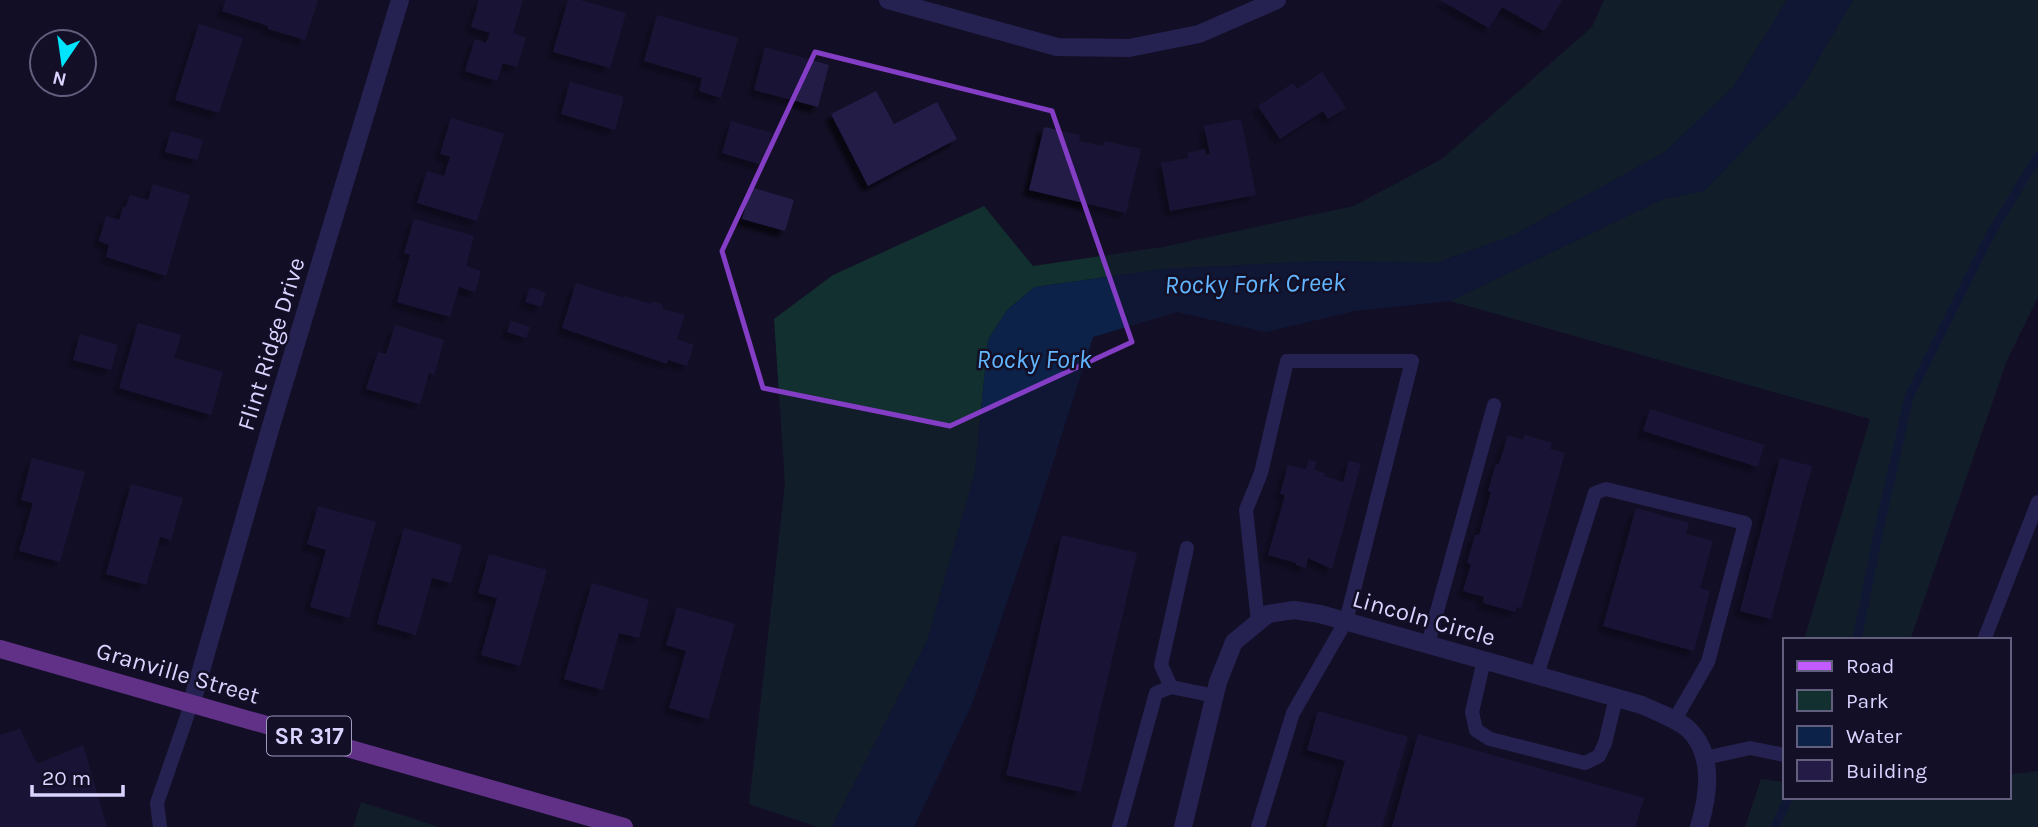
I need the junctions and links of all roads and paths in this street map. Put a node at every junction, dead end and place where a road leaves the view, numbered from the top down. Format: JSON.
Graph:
{"nodes":[{"id":1,"x":400,"y":0,"type":"edge"},
{"id":2,"x":888,"y":0,"type":"edge"},
{"id":3,"x":1277,"y":0,"type":"edge"},
{"id":4,"x":1494,"y":405,"type":"dead end"},
{"id":5,"x":2038,"y":502,"type":"edge"},
{"id":6,"x":1187,"y":548,"type":"dead end"},
{"id":7,"x":1346,"y":621,"type":"junction"},
{"id":8,"x":1258,"y":622,"type":"junction"},
{"id":9,"x":1985,"y":638,"type":"edge"},
{"id":10,"x":1428,"y":644,"type":"junction"},
{"id":11,"x":0,"y":649,"type":"edge"},
{"id":12,"x":1484,"y":660,"type":"junction"},
{"id":13,"x":1537,"y":675,"type":"junction"},
{"id":14,"x":1171,"y":687,"type":"junction"},
{"id":15,"x":1215,"y":696,"type":"junction"},
{"id":16,"x":1616,"y":698,"type":"junction"},
{"id":17,"x":192,"y":702,"type":"junction"},
{"id":18,"x":1674,"y":721,"type":"junction"},
{"id":19,"x":1783,"y":755,"type":"edge"},
{"id":20,"x":1705,"y":758,"type":"junction"},
{"id":21,"x":160,"y":827,"type":"edge"},
{"id":22,"x":624,"y":827,"type":"edge"},
{"id":23,"x":1119,"y":827,"type":"edge"},
{"id":24,"x":1183,"y":827,"type":"edge"},
{"id":25,"x":1258,"y":827,"type":"edge"},
{"id":26,"x":1699,"y":827,"type":"edge"}],
"edges":[{"from":1,"to":17,"type":"street","name":"Flint Ridge Drive"},
{"from":2,"to":3,"type":"street"},
{"from":4,"to":10,"type":"lane"},
{"from":5,"to":9,"type":"lane"},
{"from":6,"to":14,"type":"lane"},
{"from":7,"to":8,"type":"street","name":"Lincoln Circle"},
{"from":7,"to":8,"type":"lane"},
{"from":7,"to":10,"type":"street","name":"Lincoln Circle"},
{"from":7,"to":25,"type":"lane"},
{"from":8,"to":15,"type":"street","name":"Lincoln Circle"},
{"from":10,"to":12,"type":"street","name":"Lincoln Circle"},
{"from":11,"to":17,"type":"main road","name":"Granville Street","number":"SR 317"},
{"from":12,"to":13,"type":"street","name":"Lincoln Circle"},
{"from":12,"to":16,"type":"lane"},
{"from":13,"to":16,"type":"street","name":"Lincoln Circle"},
{"from":13,"to":18,"type":"lane"},
{"from":14,"to":15,"type":"lane"},
{"from":14,"to":23,"type":"lane"},
{"from":15,"to":24,"type":"street","name":"Lincoln Circle"},
{"from":16,"to":18,"type":"street","name":"Lincoln Circle"},
{"from":17,"to":21,"type":"lane"},
{"from":17,"to":22,"type":"main road","name":"Granville Street","number":"SR 317"},
{"from":18,"to":20,"type":"street","name":"Lincoln Circle"},
{"from":19,"to":20,"type":"lane"},
{"from":20,"to":26,"type":"street"}]}
